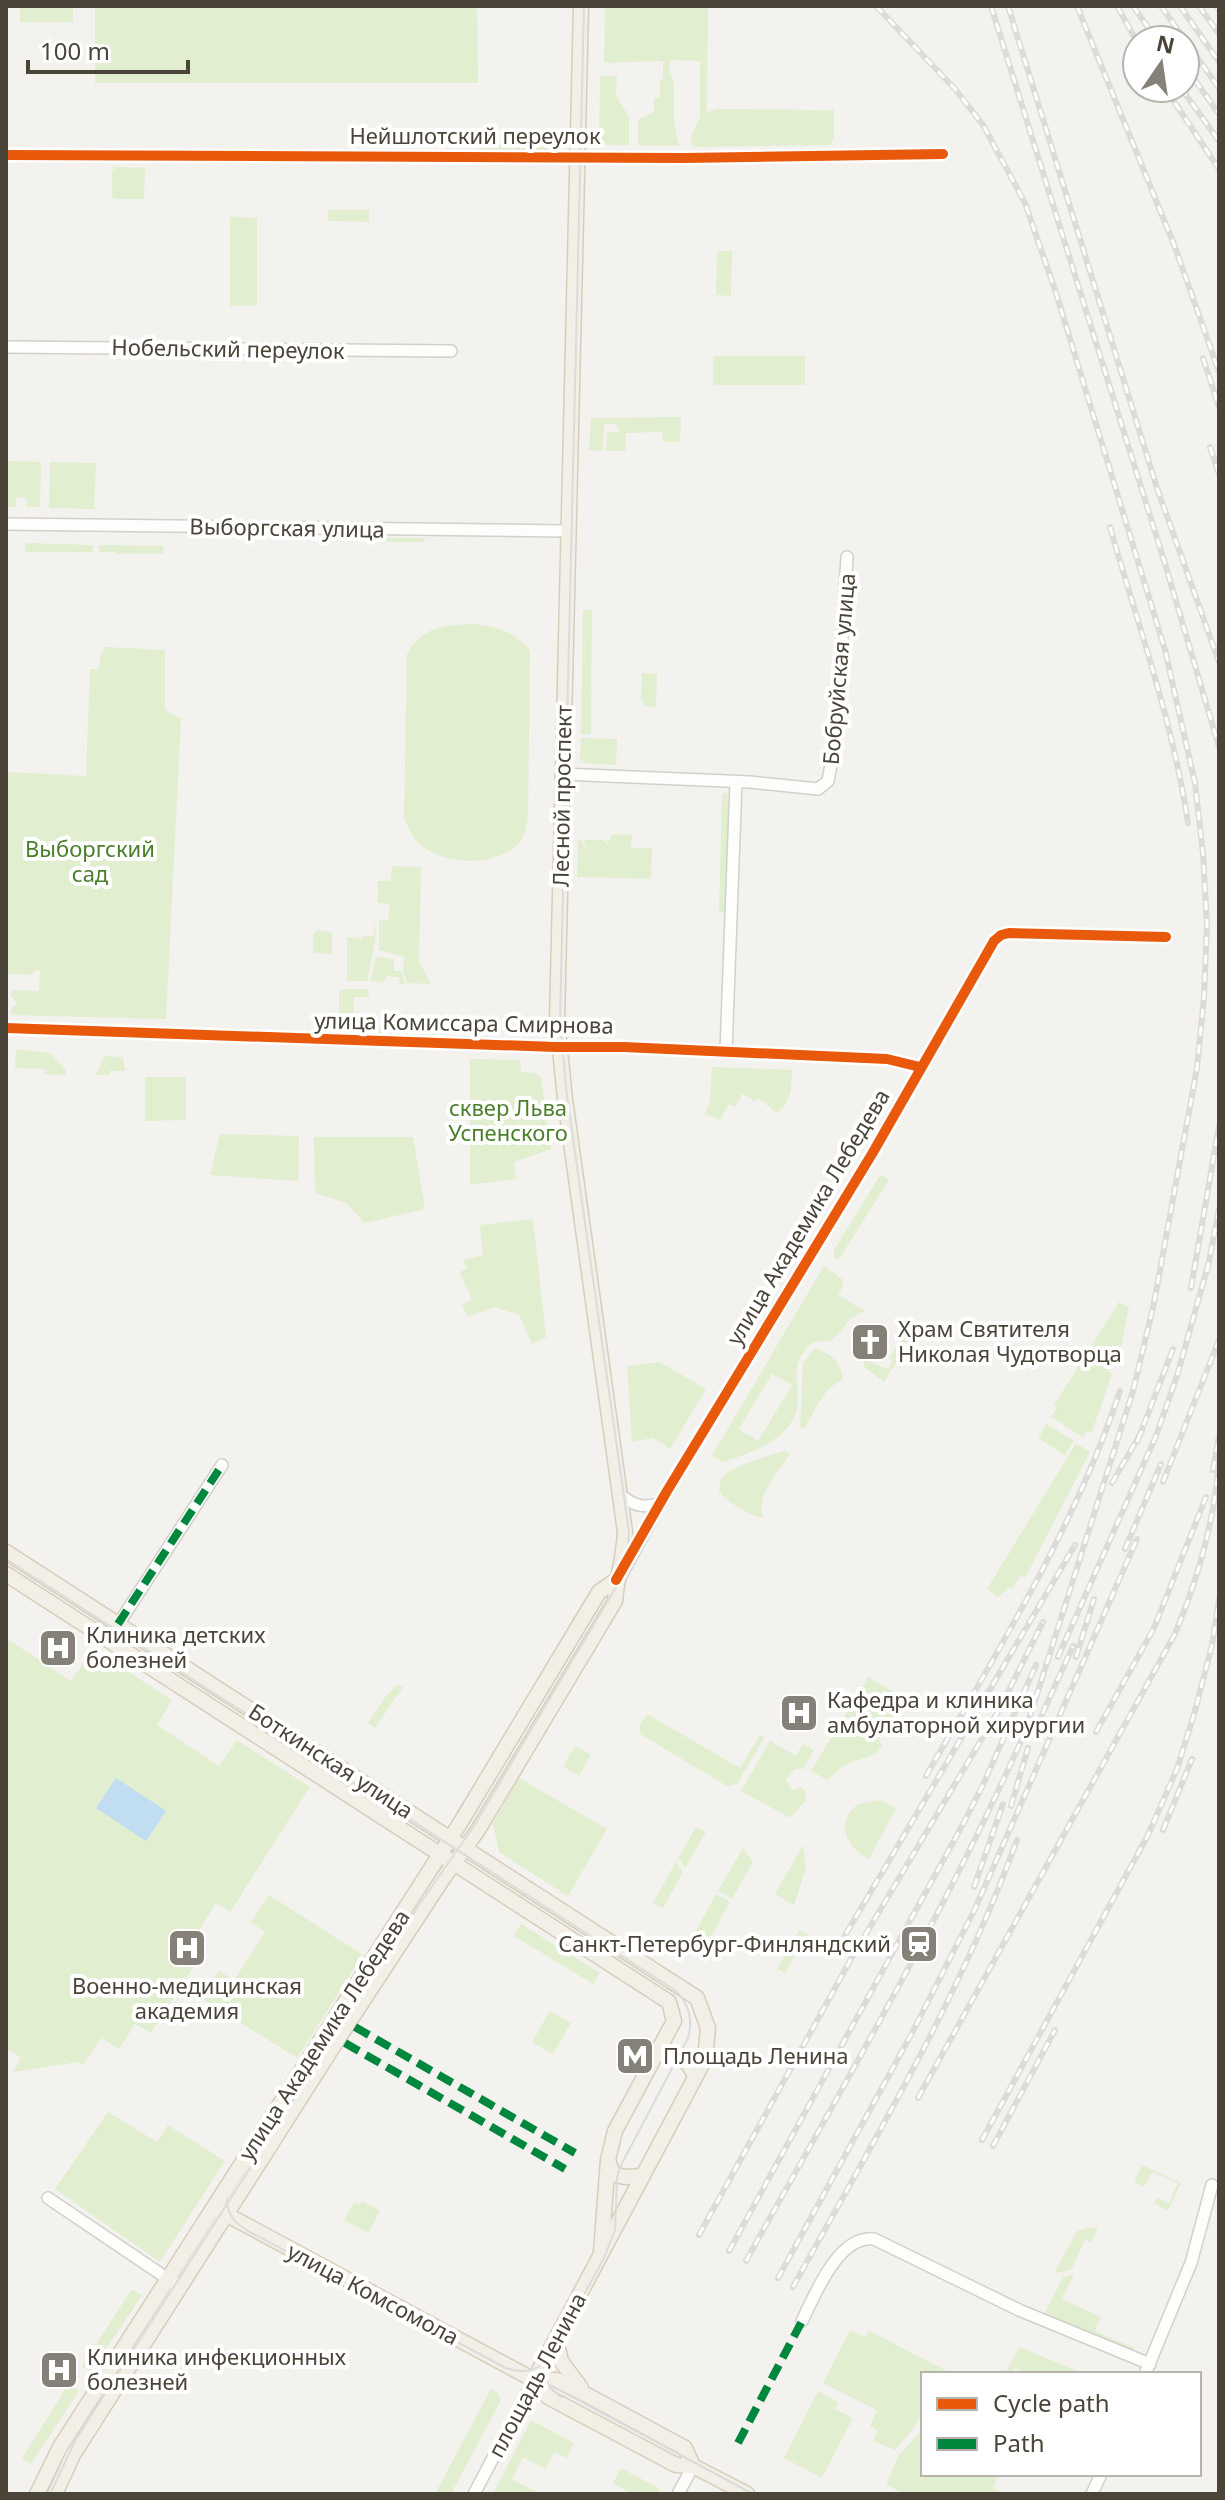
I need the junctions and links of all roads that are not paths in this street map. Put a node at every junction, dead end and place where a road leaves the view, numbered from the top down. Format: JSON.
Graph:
{"nodes":[{"id":1,"x":581,"y":6,"type":"edge"},
{"id":2,"x":943,"y":154,"type":"dead end"},
{"id":3,"x":6,"y":155,"type":"edge"},
{"id":4,"x":578,"y":156,"type":"junction"},
{"id":5,"x":6,"y":347,"type":"edge"},
{"id":6,"x":451,"y":351,"type":"dead end"},
{"id":7,"x":6,"y":524,"type":"edge"},
{"id":8,"x":568,"y":531,"type":"junction"},
{"id":9,"x":847,"y":557,"type":"dead end"},
{"id":10,"x":562,"y":774,"type":"junction"},
{"id":11,"x":736,"y":782,"type":"junction"},
{"id":12,"x":1166,"y":937,"type":"dead end"},
{"id":13,"x":6,"y":1028,"type":"edge"},
{"id":14,"x":559,"y":1047,"type":"junction"},
{"id":15,"x":726,"y":1051,"type":"junction"},
{"id":16,"x":920,"y":1067,"type":"junction"},
{"id":17,"x":222,"y":1465,"type":"dead end"},
{"id":18,"x":621,"y":1495,"type":"junction"},
{"id":19,"x":661,"y":1503,"type":"junction"},
{"id":20,"x":6,"y":1552,"type":"edge"},
{"id":21,"x":6,"y":1574,"type":"edge"},
{"id":22,"x":616,"y":1580,"type":"junction"},
{"id":23,"x":118,"y":1624,"type":"junction"},
{"id":24,"x":108,"y":1640,"type":"junction"},
{"id":25,"x":450,"y":1838,"type":"junction"},
{"id":26,"x":465,"y":1848,"type":"junction"},
{"id":27,"x":440,"y":1854,"type":"junction"},
{"id":28,"x":454,"y":1863,"type":"junction"},
{"id":29,"x":657,"y":1971,"type":"joint"},
{"id":30,"x":648,"y":1987,"type":"joint"},
{"id":31,"x":655,"y":2055,"type":"junction"},
{"id":32,"x":695,"y":2077,"type":"junction"},
{"id":33,"x":608,"y":2160,"type":"junction"},
{"id":34,"x":641,"y":2176,"type":"junction"},
{"id":35,"x":1212,"y":2185,"type":"dead end"},
{"id":36,"x":48,"y":2198,"type":"dead end"},
{"id":37,"x":220,"y":2211,"type":"junction"},
{"id":38,"x":601,"y":2257,"type":"junction"},
{"id":39,"x":174,"y":2283,"type":"junction"},
{"id":40,"x":802,"y":2321,"type":"dead end"},
{"id":41,"x":556,"y":2340,"type":"junction"},
{"id":42,"x":1148,"y":2369,"type":"edge"},
{"id":43,"x":534,"y":2380,"type":"junction"},
{"id":44,"x":587,"y":2395,"type":"junction"},
{"id":45,"x":693,"y":2466,"type":"junction"},
{"id":46,"x":37,"y":2494,"type":"edge"},
{"id":47,"x":55,"y":2494,"type":"edge"},
{"id":48,"x":474,"y":2494,"type":"edge"},
{"id":49,"x":678,"y":2494,"type":"edge"},
{"id":50,"x":747,"y":2494,"type":"edge"}],
"edges":[{"from":1,"to":4,"type":"main road","name":"Лесной проспект"},
{"from":2,"to":4,"type":"street","name":"Нейшлотский переулок"},
{"from":3,"to":4,"type":"street","name":"Нейшлотский переулок"},
{"from":4,"to":8,"type":"main road","name":"Лесной проспект"},
{"from":5,"to":6,"type":"street","name":"Нобельский переулок"},
{"from":7,"to":8,"type":"street","name":"Выборгская улица"},
{"from":8,"to":10,"type":"main road","name":"Лесной проспект"},
{"from":9,"to":11,"type":"street","name":"Бобруйская улица"},
{"from":10,"to":11,"type":"street","name":"Бобруйская улица"},
{"from":10,"to":14,"type":"main road","name":"Лесной проспект"},
{"from":11,"to":15,"type":"street"},
{"from":12,"to":16,"type":"street","name":"улица Академика Лебедева"},
{"from":13,"to":14,"type":"street","name":"улица Комиссара Смирнова"},
{"from":14,"to":15,"type":"street","name":"улица Комиссара Смирнова"},
{"from":14,"to":18,"type":"main road","name":"Лесной проспект"},
{"from":15,"to":16,"type":"street","name":"улица Комиссара Смирнова"},
{"from":16,"to":19,"type":"street","name":"улица Академика Лебедева"},
{"from":17,"to":23,"type":"street"},
{"from":18,"to":19,"type":"street"},
{"from":18,"to":22,"type":"main road","name":"Лесной проспект"},
{"from":19,"to":22,"type":"street","name":"улица Академика Лебедева"},
{"from":20,"to":23,"type":"main road","name":"Боткинская улица"},
{"from":21,"to":24,"type":"main road","name":"Боткинская улица"},
{"from":22,"to":25,"type":"main road","name":"улица Академика Лебедева"},
{"from":22,"to":26,"type":"main road","name":"улица Академика Лебедева"},
{"from":23,"to":24,"type":"street"},
{"from":23,"to":25,"type":"main road","name":"Боткинская улица"},
{"from":24,"to":27,"type":"main road","name":"Боткинская улица"},
{"from":25,"to":26,"type":"main road","name":"Боткинская улица"},
{"from":25,"to":27,"type":"main road","name":"улица Академика Лебедева"},
{"from":26,"to":28,"type":"main road","name":"улица Академика Лебедева"},
{"from":26,"to":29,"type":"main road","name":"Боткинская улица"},
{"from":27,"to":28,"type":"main road","name":"Боткинская улица"},
{"from":27,"to":37,"type":"main road","name":"улица Академика Лебедева"},
{"from":28,"to":30,"type":"main road","name":"Боткинская улица"},
{"from":28,"to":37,"type":"main road","name":"улица Академика Лебедева"},
{"from":29,"to":32,"type":"main road","name":"площадь Ленина"},
{"from":30,"to":31,"type":"main road","name":"площадь Ленина"},
{"from":31,"to":32,"type":"main road"},
{"from":31,"to":33,"type":"main road","name":"площадь Ленина"},
{"from":32,"to":34,"type":"main road","name":"площадь Ленина"},
{"from":33,"to":34,"type":"main road"},
{"from":33,"to":38,"type":"main road","name":"площадь Ленина"},
{"from":34,"to":38,"type":"main road","name":"площадь Ленина"},
{"from":35,"to":42,"type":"street"},
{"from":36,"to":39,"type":"street"},
{"from":37,"to":39,"type":"main road","name":"улица Академика Лебедева"},
{"from":37,"to":43,"type":"main road","name":"улица Комсомола"},
{"from":38,"to":41,"type":"main road","name":"площадь Ленина"},
{"from":39,"to":46,"type":"main road","name":"улица Академика Лебедева"},
{"from":39,"to":47,"type":"main road","name":"улица Академика Лебедева"},
{"from":40,"to":42,"type":"street"},
{"from":41,"to":43,"type":"main road","name":"площадь Ленина"},
{"from":41,"to":44,"type":"main road"},
{"from":43,"to":44,"type":"main road","name":"улица Комсомола"},
{"from":43,"to":45,"type":"main road","name":"улица Комсомола"},
{"from":43,"to":48,"type":"street","name":"площадь Ленина"},
{"from":44,"to":45,"type":"main road","name":"улица Комсомола"},
{"from":45,"to":49,"type":"street"},
{"from":45,"to":50,"type":"main road","name":"улица Комсомола"}]}
